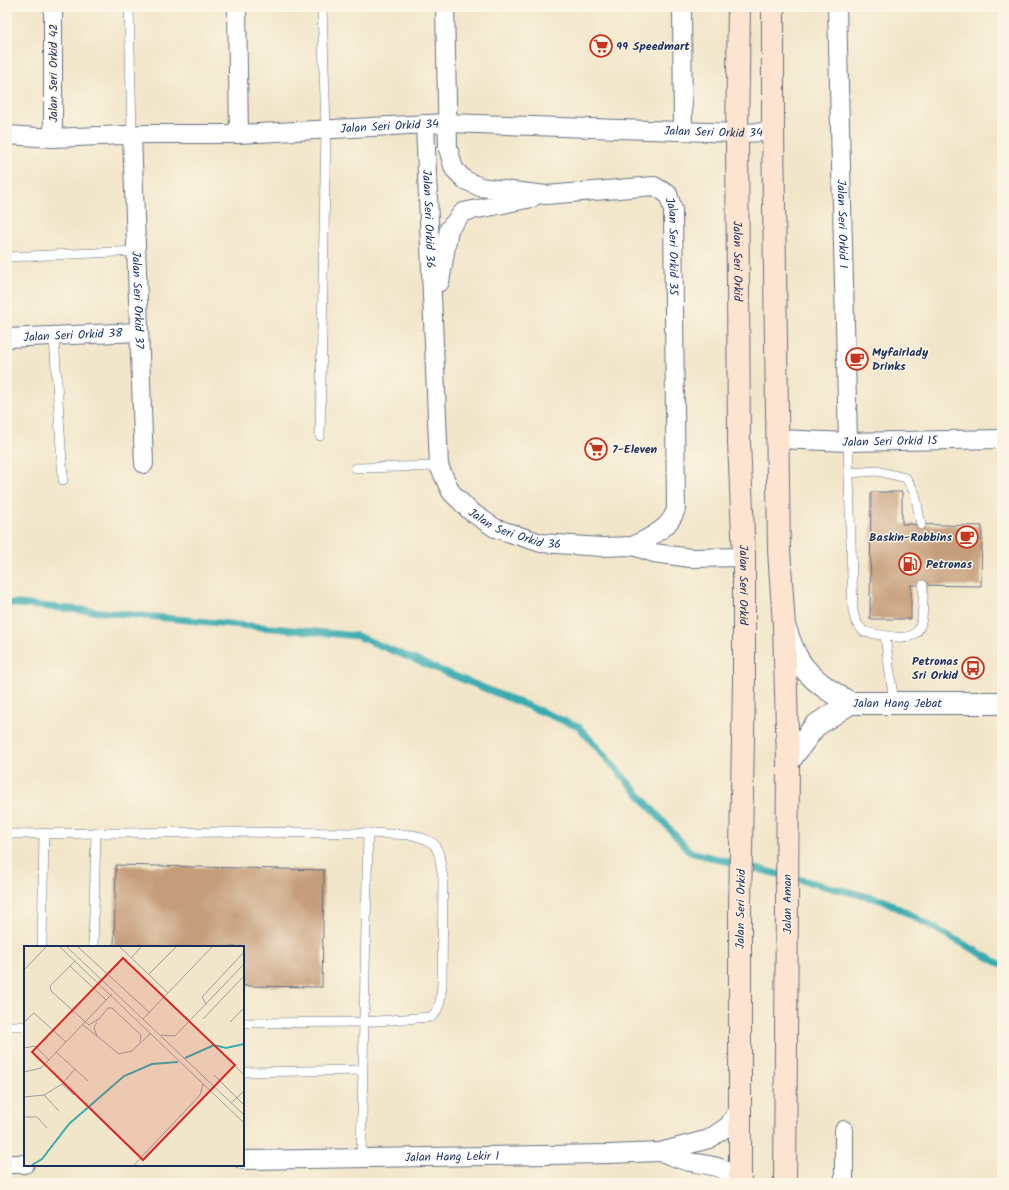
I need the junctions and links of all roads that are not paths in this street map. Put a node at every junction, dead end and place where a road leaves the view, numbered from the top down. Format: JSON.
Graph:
{"nodes":[{"id":1,"x":53,"y":7,"type":"edge"},
{"id":2,"x":129,"y":7,"type":"edge"},
{"id":3,"x":237,"y":7,"type":"edge"},
{"id":4,"x":322,"y":7,"type":"edge"},
{"id":5,"x":445,"y":7,"type":"edge"},
{"id":6,"x":682,"y":7,"type":"edge"},
{"id":7,"x":739,"y":7,"type":"edge"},
{"id":8,"x":773,"y":7,"type":"edge"},
{"id":9,"x":837,"y":7,"type":"edge"},
{"id":10,"x":447,"y":123,"type":"junction"},
{"id":11,"x":425,"y":124,"type":"junction"},
{"id":12,"x":326,"y":129,"type":"junction"},
{"id":13,"x":683,"y":130,"type":"junction"},
{"id":14,"x":773,"y":132,"type":"junction"},
{"id":15,"x":737,"y":133,"type":"junction"},
{"id":16,"x":239,"y":134,"type":"junction"},
{"id":17,"x":132,"y":135,"type":"junction"},
{"id":18,"x":7,"y":136,"type":"edge"},
{"id":19,"x":53,"y":138,"type":"junction"},
{"id":20,"x":546,"y":195,"type":"junction"},
{"id":21,"x":138,"y":252,"type":"junction"},
{"id":22,"x":7,"y":257,"type":"edge"},
{"id":23,"x":138,"y":332,"type":"junction"},
{"id":24,"x":54,"y":336,"type":"junction"},
{"id":25,"x":434,"y":337,"type":"junction"},
{"id":26,"x":7,"y":338,"type":"edge"},
{"id":27,"x":320,"y":436,"type":"dead end"},
{"id":28,"x":779,"y":439,"type":"junction"},
{"id":29,"x":1002,"y":439,"type":"edge"},
{"id":30,"x":848,"y":442,"type":"junction"},
{"id":31,"x":144,"y":464,"type":"dead end"},
{"id":32,"x":439,"y":466,"type":"junction"},
{"id":33,"x":356,"y":468,"type":"dead end"},
{"id":34,"x":849,"y":473,"type":"junction"},
{"id":35,"x":63,"y":480,"type":"dead end"},
{"id":36,"x":921,"y":525,"type":"dead end"},
{"id":37,"x":633,"y":546,"type":"junction"},
{"id":38,"x":744,"y":557,"type":"junction"},
{"id":39,"x":923,"y":585,"type":"dead end"},
{"id":40,"x":784,"y":626,"type":"junction"},
{"id":41,"x":885,"y":636,"type":"junction"},
{"id":42,"x":850,"y":703,"type":"junction"},
{"id":43,"x":894,"y":703,"type":"junction"},
{"id":44,"x":1002,"y":703,"type":"edge"},
{"id":45,"x":788,"y":762,"type":"junction"},
{"id":46,"x":96,"y":832,"type":"junction"},
{"id":47,"x":44,"y":833,"type":"junction"},
{"id":48,"x":368,"y":833,"type":"junction"},
{"id":49,"x":7,"y":834,"type":"edge"},
{"id":50,"x":42,"y":946,"type":"edge"},
{"id":51,"x":94,"y":946,"type":"edge"},
{"id":52,"x":363,"y":1022,"type":"junction"},
{"id":53,"x":244,"y":1023,"type":"edge"},
{"id":54,"x":7,"y":1026,"type":"edge"},
{"id":55,"x":24,"y":1026,"type":"edge"},
{"id":56,"x":362,"y":1070,"type":"junction"},
{"id":57,"x":244,"y":1072,"type":"edge"},
{"id":58,"x":740,"y":1108,"type":"junction"},
{"id":59,"x":844,"y":1130,"type":"dead end"},
{"id":60,"x":660,"y":1152,"type":"junction"},
{"id":61,"x":361,"y":1158,"type":"junction"},
{"id":62,"x":244,"y":1160,"type":"edge"},
{"id":63,"x":7,"y":1164,"type":"edge"},
{"id":64,"x":24,"y":1164,"type":"edge"},
{"id":65,"x":740,"y":1173,"type":"edge"},
{"id":66,"x":785,"y":1183,"type":"edge"},
{"id":67,"x":844,"y":1183,"type":"edge"}],
"edges":[{"from":1,"to":19,"type":"street","name":"Jalan Seri Orkid 42"},
{"from":2,"to":17,"type":"lane"},
{"from":3,"to":16,"type":"street"},
{"from":4,"to":12,"type":"lane"},
{"from":5,"to":10,"type":"street","name":"Jalan Seri Orkid 35"},
{"from":6,"to":13,"type":"street"},
{"from":7,"to":15,"type":"main road","name":"Jalan Seri Orkid"},
{"from":8,"to":14,"type":"main road"},
{"from":9,"to":30,"type":"street","name":"Jalan Seri Orkid 1"},
{"from":10,"to":11,"type":"street","name":"Jalan Seri Orkid 34"},
{"from":10,"to":13,"type":"street","name":"Jalan Seri Orkid 34"},
{"from":10,"to":20,"type":"street","name":"Jalan Seri Orkid 35"},
{"from":11,"to":12,"type":"street","name":"Jalan Seri Orkid 34"},
{"from":11,"to":25,"type":"street","name":"Jalan Seri Orkid 36"},
{"from":12,"to":16,"type":"street","name":"Jalan Seri Orkid 34"},
{"from":12,"to":27,"type":"lane"},
{"from":13,"to":15,"type":"street","name":"Jalan Seri Orkid 34"},
{"from":14,"to":15,"type":"street","name":"Jalan Seri Orkid 34"},
{"from":14,"to":28,"type":"main road"},
{"from":15,"to":38,"type":"main road","name":"Jalan Seri Orkid"},
{"from":16,"to":17,"type":"street","name":"Jalan Seri Orkid 34"},
{"from":17,"to":19,"type":"street","name":"Jalan Seri Orkid 34"},
{"from":17,"to":21,"type":"street","name":"Jalan Seri Orkid 37"},
{"from":18,"to":19,"type":"street","name":"Jalan Seri Orkid 34"},
{"from":20,"to":25,"type":"street","name":"Jalan Seri Orkid 36"},
{"from":20,"to":37,"type":"street","name":"Jalan Seri Orkid 35"},
{"from":21,"to":22,"type":"lane"},
{"from":21,"to":23,"type":"street","name":"Jalan Seri Orkid 37"},
{"from":23,"to":24,"type":"street","name":"Jalan Seri Orkid 38"},
{"from":23,"to":31,"type":"street","name":"Jalan Seri Orkid 37"},
{"from":24,"to":26,"type":"street","name":"Jalan Seri Orkid 38"},
{"from":24,"to":35,"type":"lane"},
{"from":25,"to":32,"type":"street","name":"Jalan Seri Orkid 36"},
{"from":28,"to":30,"type":"street","name":"Jalan Seri Orkid 15"},
{"from":28,"to":40,"type":"main road"},
{"from":29,"to":30,"type":"street","name":"Jalan Seri Orkid 15"},
{"from":30,"to":34,"type":"lane"},
{"from":32,"to":33,"type":"lane"},
{"from":32,"to":37,"type":"street","name":"Jalan Seri Orkid 36"},
{"from":34,"to":36,"type":"lane"},
{"from":34,"to":41,"type":"lane"},
{"from":37,"to":38,"type":"street","name":"Jalan Seri Orkid 36"},
{"from":38,"to":58,"type":"main road","name":"Jalan Seri Orkid"},
{"from":39,"to":41,"type":"lane"},
{"from":40,"to":42,"type":"street","name":"Jalan Hang Jebat"},
{"from":40,"to":45,"type":"main road","name":"Jalan Aman"},
{"from":41,"to":43,"type":"lane"},
{"from":42,"to":43,"type":"street","name":"Jalan Hang Jebat"},
{"from":42,"to":45,"type":"street"},
{"from":43,"to":44,"type":"street","name":"Jalan Hang Jebat"},
{"from":45,"to":66,"type":"main road","name":"Jalan Aman"},
{"from":46,"to":47,"type":"lane"},
{"from":46,"to":48,"type":"lane"},
{"from":46,"to":51,"type":"lane"},
{"from":47,"to":49,"type":"lane"},
{"from":47,"to":50,"type":"lane"},
{"from":48,"to":52,"type":"lane"},
{"from":48,"to":52,"type":"lane"},
{"from":52,"to":53,"type":"lane"},
{"from":52,"to":56,"type":"lane"},
{"from":54,"to":55,"type":"lane"},
{"from":56,"to":57,"type":"lane"},
{"from":56,"to":61,"type":"lane"},
{"from":58,"to":60,"type":"street","name":"Jalan Hang Lekir 1"},
{"from":58,"to":65,"type":"main road","name":"Jalan Seri Orkid"},
{"from":59,"to":67,"type":"street"},
{"from":60,"to":61,"type":"street","name":"Jalan Hang Lekir 1"},
{"from":60,"to":65,"type":"street","name":"Jalan Hang Lekir 1"},
{"from":61,"to":62,"type":"street","name":"Jalan Hang Lekir 1"},
{"from":63,"to":64,"type":"street"}]}
